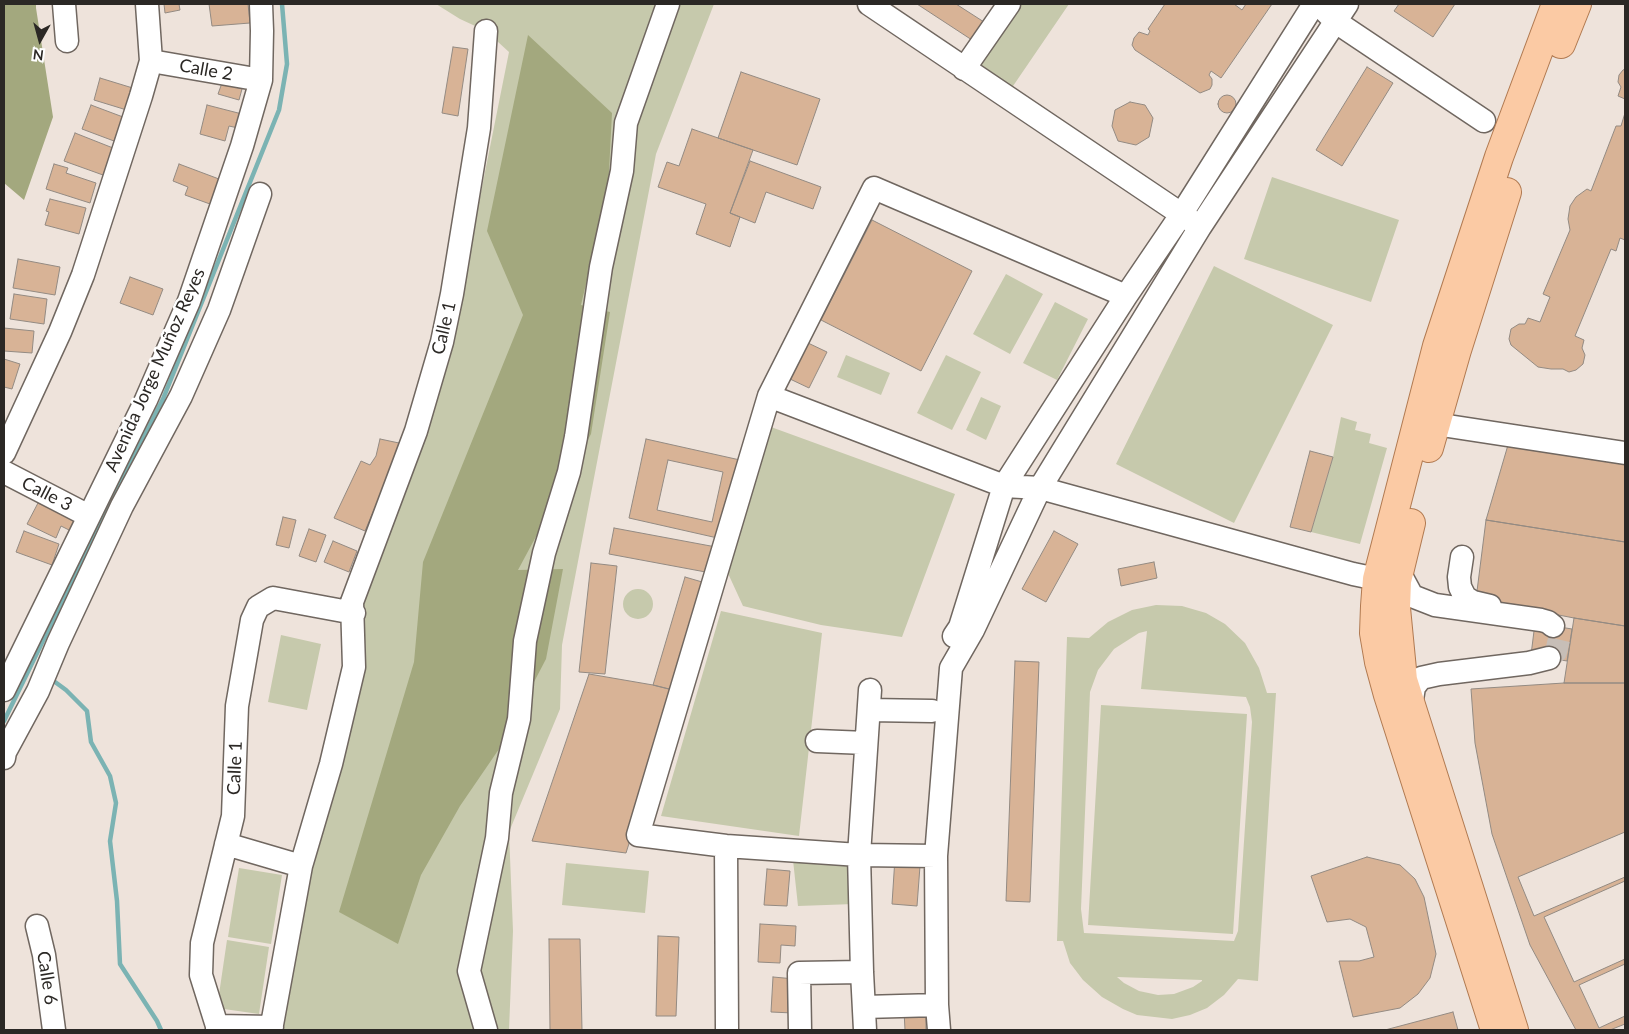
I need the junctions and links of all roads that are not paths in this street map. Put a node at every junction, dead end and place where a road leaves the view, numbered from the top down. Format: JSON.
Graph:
{"nodes":[{"id":1,"x":64,"y":4,"type":"edge"},
{"id":2,"x":147,"y":4,"type":"edge"},
{"id":3,"x":261,"y":4,"type":"edge"},
{"id":4,"x":668,"y":4,"type":"edge"},
{"id":5,"x":869,"y":4,"type":"edge"},
{"id":6,"x":1009,"y":4,"type":"edge"},
{"id":7,"x":1314,"y":4,"type":"edge"},
{"id":8,"x":1318,"y":4,"type":"edge"},
{"id":9,"x":1556,"y":4,"type":"edge"},
{"id":10,"x":1577,"y":4,"type":"edge"},
{"id":11,"x":1342,"y":13,"type":"edge"},
{"id":12,"x":486,"y":31,"type":"dead end"},
{"id":13,"x":1554,"y":36,"type":"junction"},
{"id":14,"x":67,"y":41,"type":"dead end"},
{"id":15,"x":151,"y":61,"type":"junction"},
{"id":16,"x":964,"y":69,"type":"junction"},
{"id":17,"x":260,"y":80,"type":"junction"},
{"id":18,"x":1484,"y":121,"type":"dead end"},
{"id":19,"x":260,"y":194,"type":"dead end"},
{"id":20,"x":1181,"y":215,"type":"junction"},
{"id":21,"x":1200,"y":227,"type":"junction"},
{"id":22,"x":1126,"y":296,"type":"junction"},
{"id":23,"x":769,"y":396,"type":"junction"},
{"id":24,"x":1426,"y":422,"type":"junction"},
{"id":25,"x":4,"y":453,"type":"edge"},
{"id":26,"x":1625,"y":454,"type":"edge"},
{"id":27,"x":4,"y":472,"type":"edge"},
{"id":28,"x":1404,"y":474,"type":"junction"},
{"id":29,"x":1004,"y":486,"type":"junction"},
{"id":30,"x":1040,"y":488,"type":"junction"},
{"id":31,"x":89,"y":516,"type":"junction"},
{"id":32,"x":1462,"y":557,"type":"dead end"},
{"id":33,"x":1388,"y":575,"type":"junction"},
{"id":34,"x":354,"y":614,"type":"junction"},
{"id":35,"x":1516,"y":617,"type":"junction"},
{"id":36,"x":1553,"y":626,"type":"dead end"},
{"id":37,"x":1386,"y":647,"type":"dead end"},
{"id":38,"x":1439,"y":666,"type":"dead end"},
{"id":39,"x":4,"y":690,"type":"edge"},
{"id":40,"x":1411,"y":706,"type":"junction"},
{"id":41,"x":932,"y":711,"type":"junction"},
{"id":42,"x":817,"y":741,"type":"dead end"},
{"id":43,"x":866,"y":743,"type":"junction"},
{"id":44,"x":4,"y":758,"type":"edge"},
{"id":45,"x":226,"y":844,"type":"junction"},
{"id":46,"x":726,"y":846,"type":"junction"},
{"id":47,"x":859,"y":855,"type":"junction"},
{"id":48,"x":930,"y":856,"type":"junction"},
{"id":49,"x":301,"y":866,"type":"junction"},
{"id":50,"x":37,"y":926,"type":"dead end"},
{"id":51,"x":862,"y":972,"type":"junction"},
{"id":52,"x":932,"y":1005,"type":"junction"},
{"id":53,"x":864,"y":1007,"type":"junction"},
{"id":54,"x":217,"y":1028,"type":"edge"},
{"id":55,"x":271,"y":1029,"type":"edge"},
{"id":56,"x":54,"y":1030,"type":"edge"},
{"id":57,"x":486,"y":1030,"type":"edge"},
{"id":58,"x":727,"y":1030,"type":"edge"},
{"id":59,"x":800,"y":1030,"type":"edge"},
{"id":60,"x":865,"y":1030,"type":"edge"},
{"id":61,"x":929,"y":1030,"type":"edge"},
{"id":62,"x":939,"y":1030,"type":"edge"},
{"id":63,"x":1494,"y":1030,"type":"edge"},
{"id":64,"x":1514,"y":1030,"type":"edge"}],
"edges":[{"from":1,"to":14,"type":"street"},
{"from":2,"to":15,"type":"street"},
{"from":3,"to":17,"type":"street","name":"Avenida Jorge Muñoz Reyes"},
{"from":4,"to":57,"type":"street"},
{"from":5,"to":16,"type":"street"},
{"from":6,"to":16,"type":"street"},
{"from":7,"to":20,"type":"street"},
{"from":8,"to":11,"type":"street"},
{"from":9,"to":13,"type":"main road"},
{"from":10,"to":13,"type":"main road"},
{"from":11,"to":18,"type":"street"},
{"from":11,"to":21,"type":"street"},
{"from":12,"to":34,"type":"street","name":"Calle 1"},
{"from":13,"to":24,"type":"main road"},
{"from":15,"to":17,"type":"street","name":"Calle 2"},
{"from":15,"to":25,"type":"street"},
{"from":16,"to":20,"type":"street"},
{"from":17,"to":31,"type":"street","name":"Avenida Jorge Muñoz Reyes"},
{"from":19,"to":44,"type":"street"},
{"from":20,"to":21,"type":"street"},
{"from":20,"to":22,"type":"street"},
{"from":21,"to":30,"type":"street"},
{"from":22,"to":23,"type":"street"},
{"from":22,"to":29,"type":"street"},
{"from":23,"to":29,"type":"street"},
{"from":23,"to":46,"type":"street"},
{"from":24,"to":26,"type":"street"},
{"from":24,"to":28,"type":"main road"},
{"from":24,"to":33,"type":"main road"},
{"from":27,"to":31,"type":"street","name":"Calle 3"},
{"from":28,"to":33,"type":"main road"},
{"from":28,"to":37,"type":"street"},
{"from":29,"to":30,"type":"street"},
{"from":29,"to":41,"type":"street"},
{"from":30,"to":33,"type":"street"},
{"from":30,"to":48,"type":"street"},
{"from":31,"to":39,"type":"street","name":"Avenida Jorge Muñoz Reyes"},
{"from":32,"to":35,"type":"street"},
{"from":33,"to":35,"type":"street"},
{"from":33,"to":40,"type":"main road"},
{"from":33,"to":63,"type":"main road"},
{"from":34,"to":45,"type":"street","name":"Calle 1"},
{"from":34,"to":49,"type":"street","name":"Calle 1"},
{"from":35,"to":36,"type":"street"},
{"from":38,"to":40,"type":"street"},
{"from":40,"to":64,"type":"main road"},
{"from":41,"to":43,"type":"street"},
{"from":41,"to":48,"type":"street"},
{"from":42,"to":43,"type":"street"},
{"from":43,"to":47,"type":"street"},
{"from":45,"to":49,"type":"street"},
{"from":45,"to":54,"type":"street","name":"Calle 1"},
{"from":46,"to":47,"type":"street"},
{"from":46,"to":58,"type":"street"},
{"from":47,"to":48,"type":"street"},
{"from":47,"to":51,"type":"street"},
{"from":48,"to":52,"type":"street"},
{"from":49,"to":55,"type":"street","name":"Calle 1"},
{"from":50,"to":56,"type":"street","name":"Calle 6"},
{"from":51,"to":53,"type":"street"},
{"from":51,"to":59,"type":"street"},
{"from":52,"to":53,"type":"street"},
{"from":52,"to":61,"type":"street"},
{"from":52,"to":62,"type":"street"},
{"from":53,"to":60,"type":"street"},
{"from":54,"to":55,"type":"street","name":"Calle 1"}]}
